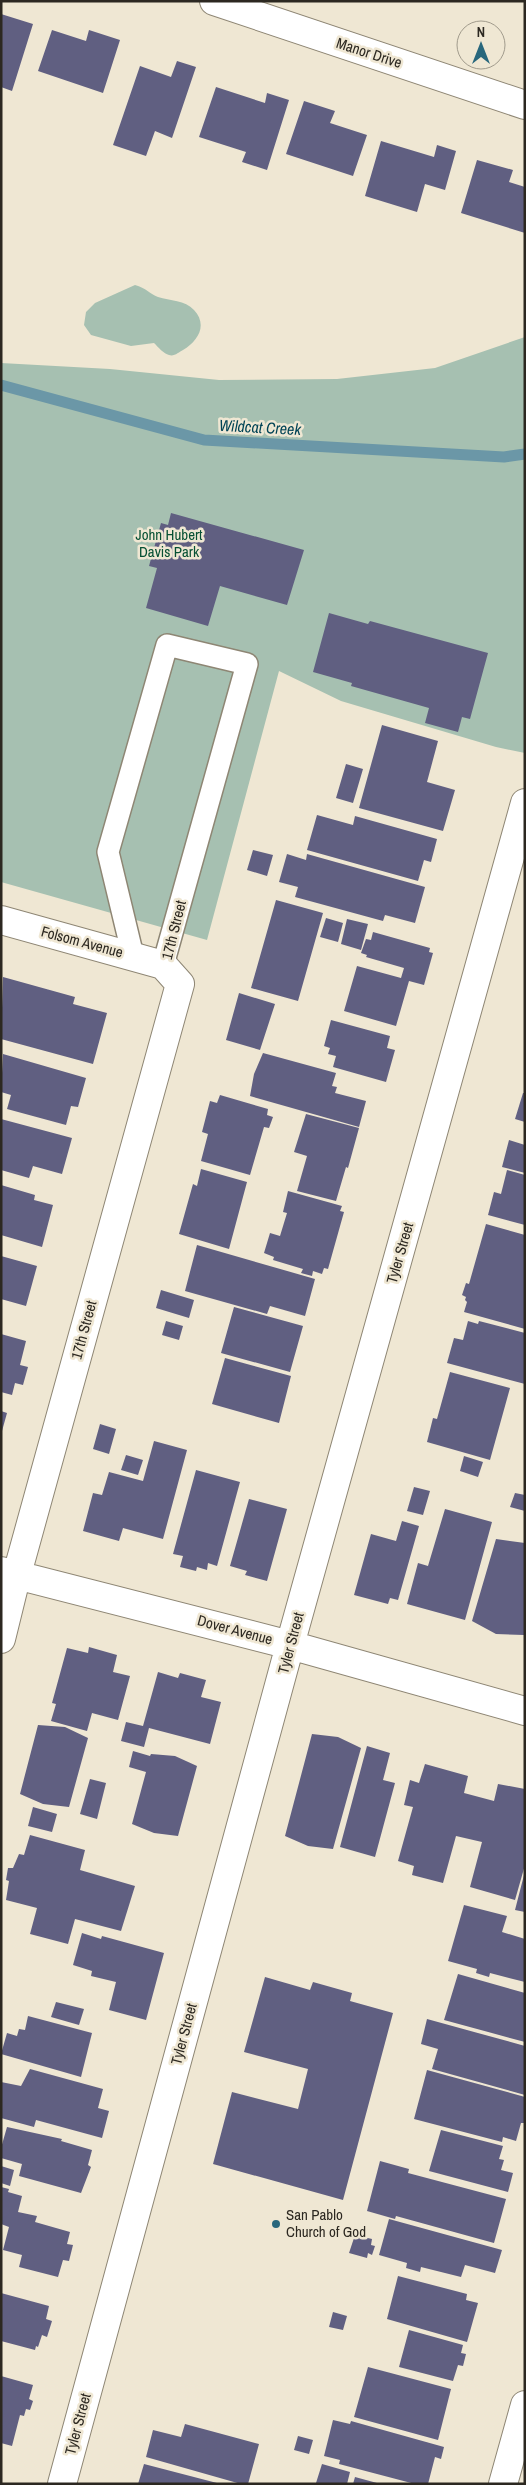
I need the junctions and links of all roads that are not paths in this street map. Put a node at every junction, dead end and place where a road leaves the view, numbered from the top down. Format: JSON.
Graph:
{"nodes":[{"id":1,"x":214,"y":1,"type":"edge"},
{"id":2,"x":525,"y":105,"type":"edge"},
{"id":3,"x":525,"y":803,"type":"edge"},
{"id":4,"x":1,"y":920,"type":"edge"},
{"id":5,"x":133,"y":956,"type":"junction"},
{"id":6,"x":163,"y":964,"type":"junction"},
{"id":7,"x":9,"y":1572,"type":"edge"},
{"id":8,"x":1,"y":1640,"type":"edge"},
{"id":9,"x":290,"y":1645,"type":"junction"},
{"id":10,"x":525,"y":1711,"type":"edge"},
{"id":11,"x":525,"y":2406,"type":"edge"},
{"id":12,"x":62,"y":2484,"type":"edge"},
{"id":13,"x":503,"y":2484,"type":"edge"}],
"edges":[{"from":1,"to":2,"type":"street","name":"Manor Drive"},
{"from":3,"to":9,"type":"street","name":"Tyler Street"},
{"from":4,"to":5,"type":"street","name":"Folsom Avenue"},
{"from":5,"to":6,"type":"street","name":"Folsom Avenue"},
{"from":5,"to":6,"type":"lane","name":"17th Street"},
{"from":6,"to":7,"type":"street","name":"17th Street"},
{"from":7,"to":8,"type":"street","name":"17th Street"},
{"from":7,"to":9,"type":"street","name":"Dover Avenue"},
{"from":9,"to":10,"type":"street","name":"Dover Avenue"},
{"from":9,"to":12,"type":"street","name":"Tyler Street"},
{"from":11,"to":13,"type":"street"}]}
